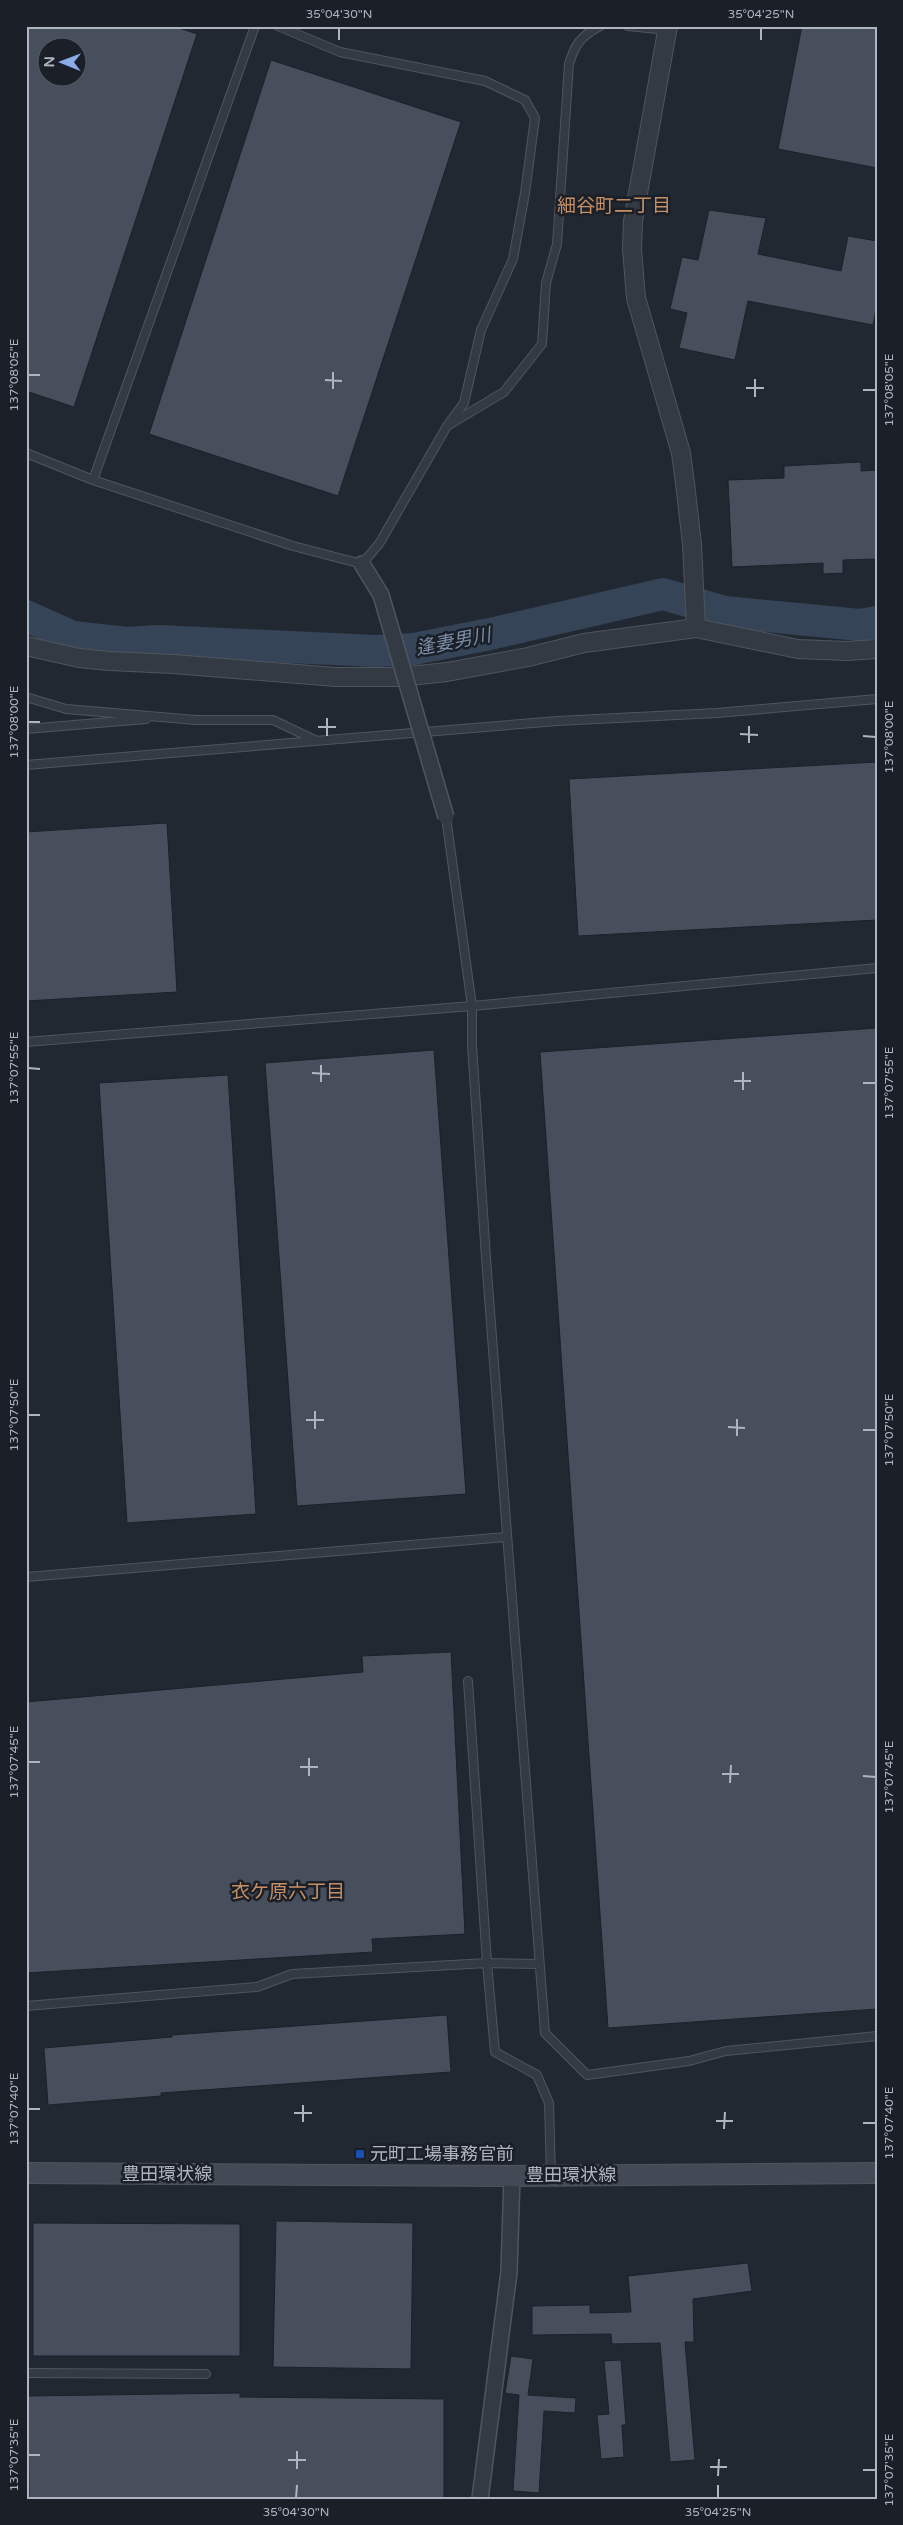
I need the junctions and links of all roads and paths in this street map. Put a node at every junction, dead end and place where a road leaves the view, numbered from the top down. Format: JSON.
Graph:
{"nodes":[{"id":1,"x":255,"y":26,"type":"edge"},
{"id":2,"x":278,"y":26,"type":"edge"},
{"id":3,"x":600,"y":26,"type":"edge"},
{"id":4,"x":628,"y":26,"type":"edge"},
{"id":5,"x":668,"y":28,"type":"edge"},
{"id":6,"x":447,"y":426,"type":"junction"},
{"id":7,"x":26,"y":453,"type":"edge"},
{"id":8,"x":94,"y":480,"type":"junction"},
{"id":9,"x":362,"y":564,"type":"junction"},
{"id":10,"x":695,"y":620,"type":"junction"},
{"id":11,"x":26,"y":646,"type":"edge"},
{"id":12,"x":877,"y":649,"type":"edge"},
{"id":13,"x":26,"y":698,"type":"edge"},
{"id":14,"x":877,"y":699,"type":"edge"},
{"id":15,"x":170,"y":718,"type":"junction"},
{"id":16,"x":26,"y":729,"type":"edge"},
{"id":17,"x":317,"y":741,"type":"junction"},
{"id":18,"x":26,"y":765,"type":"edge"},
{"id":19,"x":446,"y":817,"type":"joint"},
{"id":20,"x":877,"y":968,"type":"edge"},
{"id":21,"x":472,"y":1006,"type":"junction"},
{"id":22,"x":26,"y":1042,"type":"edge"},
{"id":23,"x":506,"y":1538,"type":"junction"},
{"id":24,"x":26,"y":1577,"type":"edge"},
{"id":25,"x":468,"y":1681,"type":"dead end"},
{"id":26,"x":487,"y":1964,"type":"junction"},
{"id":27,"x":539,"y":1964,"type":"junction"},
{"id":28,"x":26,"y":2006,"type":"edge"},
{"id":29,"x":877,"y":2036,"type":"edge"},
{"id":30,"x":26,"y":2173,"type":"edge"},
{"id":31,"x":877,"y":2174,"type":"edge"},
{"id":32,"x":512,"y":2176,"type":"junction"},
{"id":33,"x":551,"y":2176,"type":"junction"},
{"id":34,"x":26,"y":2374,"type":"edge"},
{"id":35,"x":206,"y":2374,"type":"dead end"},
{"id":36,"x":480,"y":2499,"type":"edge"}],
"edges":[{"from":1,"to":8,"type":"lane"},
{"from":2,"to":6,"type":"lane"},
{"from":3,"to":6,"type":"lane"},
{"from":4,"to":5,"type":"lane"},
{"from":5,"to":10,"type":"street"},
{"from":6,"to":9,"type":"lane"},
{"from":7,"to":8,"type":"lane"},
{"from":8,"to":9,"type":"lane"},
{"from":9,"to":19,"type":"street","bridge":true},
{"from":10,"to":11,"type":"street"},
{"from":10,"to":12,"type":"street"},
{"from":13,"to":15,"type":"lane"},
{"from":14,"to":17,"type":"lane"},
{"from":15,"to":16,"type":"lane"},
{"from":15,"to":17,"type":"lane"},
{"from":17,"to":18,"type":"lane"},
{"from":19,"to":21,"type":"lane"},
{"from":20,"to":21,"type":"lane"},
{"from":21,"to":22,"type":"lane"},
{"from":21,"to":23,"type":"lane"},
{"from":23,"to":24,"type":"lane"},
{"from":23,"to":27,"type":"lane"},
{"from":25,"to":26,"type":"lane"},
{"from":26,"to":27,"type":"lane"},
{"from":26,"to":28,"type":"lane"},
{"from":26,"to":33,"type":"lane"},
{"from":27,"to":29,"type":"lane"},
{"from":30,"to":32,"type":"main road","name":"豊田環状線"},
{"from":31,"to":33,"type":"main road","name":"豊田環状線"},
{"from":32,"to":33,"type":"main road","name":"豊田環状線"},
{"from":32,"to":36,"type":"street"},
{"from":34,"to":35,"type":"lane"}]}
